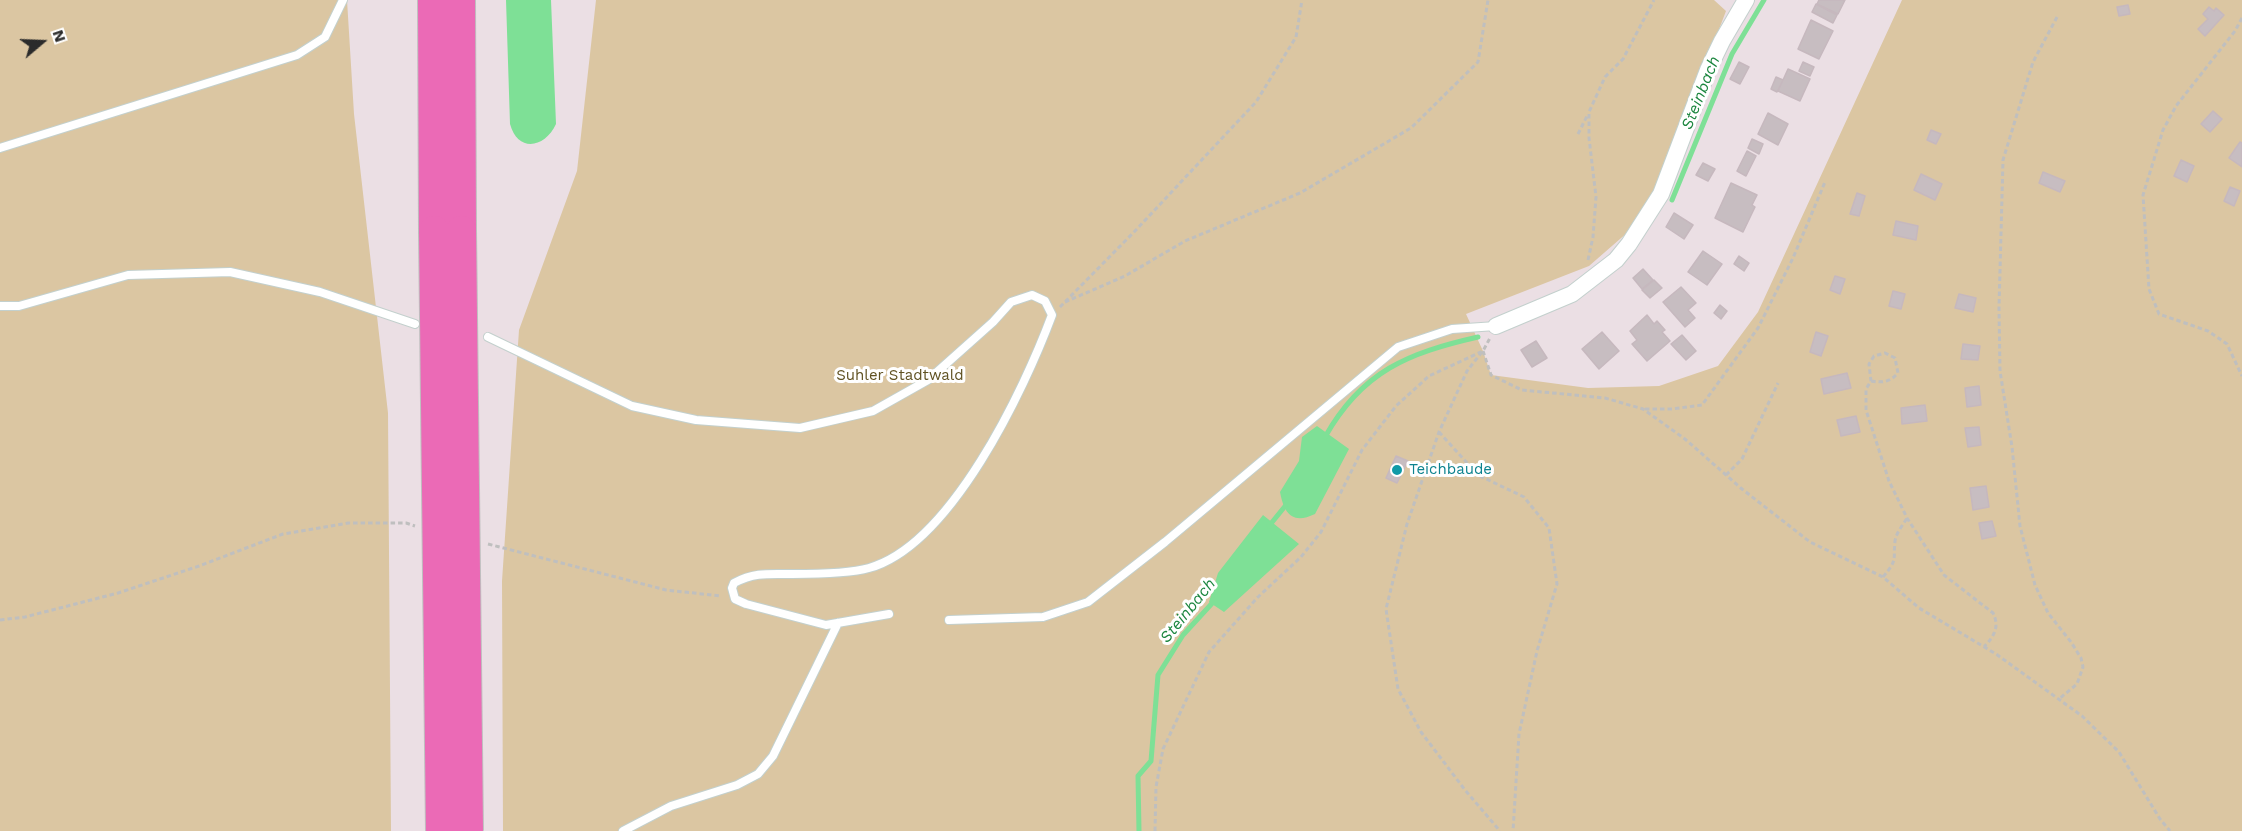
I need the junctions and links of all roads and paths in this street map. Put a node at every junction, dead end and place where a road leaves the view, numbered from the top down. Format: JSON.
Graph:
{"nodes":[{"id":1,"x":343,"y":0,"type":"edge"},
{"id":2,"x":433,"y":0,"type":"edge"},
{"id":3,"x":460,"y":0,"type":"edge"},
{"id":4,"x":1302,"y":0,"type":"edge"},
{"id":5,"x":1488,"y":0,"type":"edge"},
{"id":6,"x":1654,"y":0,"type":"edge"},
{"id":7,"x":1746,"y":0,"type":"edge"},
{"id":8,"x":2057,"y":17,"type":"dead end"},
{"id":9,"x":2242,"y":18,"type":"edge"},
{"id":10,"x":1589,"y":112,"type":"junction"},
{"id":11,"x":1578,"y":134,"type":"dead end"},
{"id":12,"x":0,"y":148,"type":"edge"},
{"id":13,"x":1825,"y":182,"type":"dead end"},
{"id":14,"x":448,"y":231,"type":"junction"},
{"id":15,"x":1581,"y":288,"type":"junction"},
{"id":16,"x":1065,"y":302,"type":"junction"},
{"id":17,"x":0,"y":306,"type":"edge"},
{"id":18,"x":1052,"y":315,"type":"junction"},
{"id":19,"x":415,"y":324,"type":"dead end"},
{"id":20,"x":1496,"y":326,"type":"junction"},
{"id":21,"x":488,"y":338,"type":"dead end"},
{"id":22,"x":1483,"y":351,"type":"junction"},
{"id":23,"x":2242,"y":376,"type":"edge"},
{"id":24,"x":1871,"y":381,"type":"junction"},
{"id":25,"x":1779,"y":383,"type":"dead end"},
{"id":26,"x":1643,"y":409,"type":"junction"},
{"id":27,"x":1439,"y":432,"type":"junction"},
{"id":28,"x":1726,"y":475,"type":"junction"},
{"id":29,"x":1907,"y":518,"type":"junction"},
{"id":30,"x":417,"y":526,"type":"dead end"},
{"id":31,"x":485,"y":544,"type":"dead end"},
{"id":32,"x":1883,"y":577,"type":"junction"},
{"id":33,"x":746,"y":604,"type":"junction"},
{"id":34,"x":889,"y":614,"type":"dead end"},
{"id":35,"x":0,"y":620,"type":"edge"},
{"id":36,"x":949,"y":620,"type":"dead end"},
{"id":37,"x":838,"y":623,"type":"junction"},
{"id":38,"x":1984,"y":647,"type":"junction"},
{"id":39,"x":2059,"y":699,"type":"junction"},
{"id":40,"x":441,"y":831,"type":"edge"},
{"id":41,"x":468,"y":831,"type":"edge"},
{"id":42,"x":622,"y":831,"type":"edge"},
{"id":43,"x":1155,"y":831,"type":"edge"},
{"id":44,"x":1500,"y":831,"type":"edge"},
{"id":45,"x":1513,"y":831,"type":"edge"},
{"id":46,"x":2170,"y":831,"type":"edge"}],
"edges":[{"from":1,"to":12,"type":"lane"},
{"from":2,"to":14,"type":"highway"},
{"from":3,"to":14,"type":"highway"},
{"from":4,"to":16,"type":"path"},
{"from":5,"to":16,"type":"path"},
{"from":6,"to":10,"type":"path"},
{"from":7,"to":15,"type":"street"},
{"from":8,"to":39,"type":"path"},
{"from":9,"to":23,"type":"path"},
{"from":10,"to":11,"type":"path"},
{"from":10,"to":15,"type":"path"},
{"from":13,"to":26,"type":"path"},
{"from":14,"to":40,"type":"highway","bridge":true},
{"from":14,"to":41,"type":"highway","bridge":true},
{"from":15,"to":20,"type":"street"},
{"from":16,"to":18,"type":"path"},
{"from":17,"to":19,"type":"lane"},
{"from":18,"to":21,"type":"lane"},
{"from":18,"to":33,"type":"lane"},
{"from":20,"to":22,"type":"path"},
{"from":20,"to":36,"type":"lane"},
{"from":22,"to":26,"type":"path"},
{"from":22,"to":27,"type":"path"},
{"from":22,"to":43,"type":"path"},
{"from":24,"to":24,"type":"path"},
{"from":24,"to":29,"type":"path"},
{"from":25,"to":28,"type":"path"},
{"from":26,"to":28,"type":"path"},
{"from":27,"to":44,"type":"path"},
{"from":27,"to":45,"type":"path"},
{"from":28,"to":32,"type":"path"},
{"from":29,"to":32,"type":"path"},
{"from":29,"to":38,"type":"path"},
{"from":30,"to":35,"type":"path"},
{"from":31,"to":33,"type":"path"},
{"from":32,"to":38,"type":"path"},
{"from":33,"to":37,"type":"lane"},
{"from":34,"to":37,"type":"lane"},
{"from":37,"to":42,"type":"lane"},
{"from":38,"to":39,"type":"path"},
{"from":39,"to":46,"type":"path"}]}
